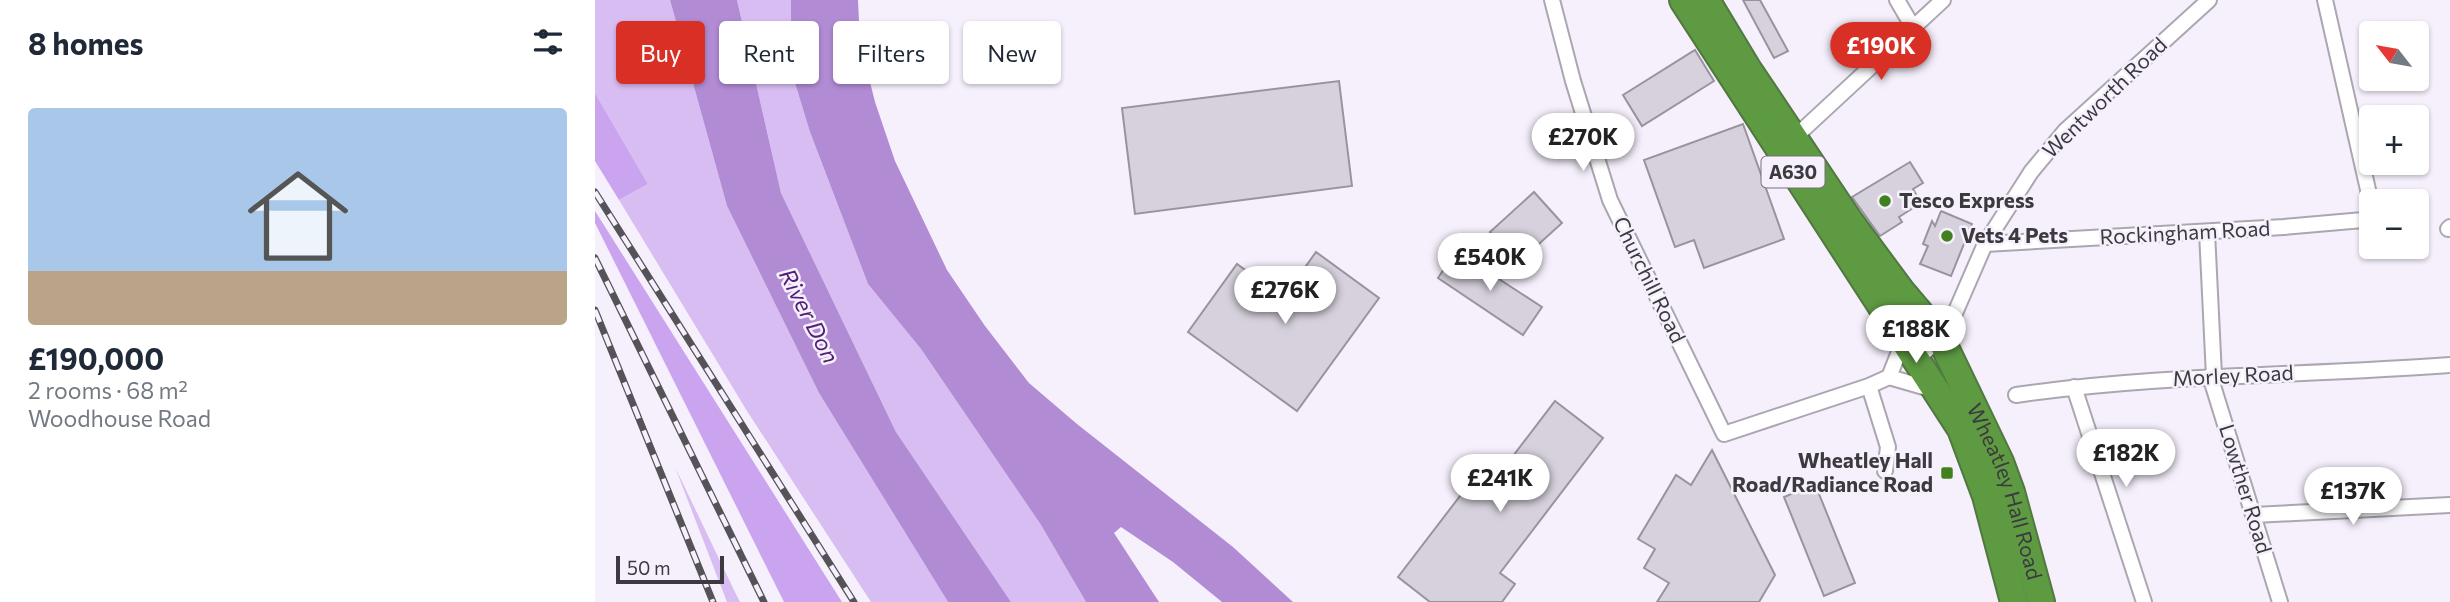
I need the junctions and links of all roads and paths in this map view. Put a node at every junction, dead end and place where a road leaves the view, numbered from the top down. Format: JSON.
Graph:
{"nodes":[{"id":1,"x":1552,"y":0,"type":"edge"},
{"id":2,"x":1683,"y":0,"type":"edge"},
{"id":3,"x":1706,"y":0,"type":"edge"},
{"id":4,"x":1897,"y":0,"type":"edge"},
{"id":5,"x":1943,"y":0,"type":"edge"},
{"id":6,"x":2209,"y":0,"type":"edge"},
{"id":7,"x":2325,"y":0,"type":"edge"},
{"id":8,"x":1914,"y":29,"type":"junction"},
{"id":9,"x":1794,"y":138,"type":"junction"},
{"id":10,"x":2207,"y":232,"type":"junction"},
{"id":11,"x":1985,"y":244,"type":"junction"},
{"id":12,"x":1922,"y":347,"type":"junction"},
{"id":13,"x":2450,"y":368,"type":"edge"},
{"id":14,"x":2212,"y":376,"type":"junction"},
{"id":15,"x":1889,"y":377,"type":"junction"},
{"id":16,"x":1869,"y":386,"type":"junction"},
{"id":17,"x":2074,"y":387,"type":"junction"},
{"id":18,"x":1935,"y":390,"type":"junction"},
{"id":19,"x":2017,"y":396,"type":"dead end"},
{"id":20,"x":1885,"y":471,"type":"dead end"},
{"id":21,"x":2450,"y":505,"type":"edge"},
{"id":22,"x":2254,"y":515,"type":"junction"},
{"id":23,"x":2014,"y":602,"type":"edge"},
{"id":24,"x":2041,"y":602,"type":"edge"},
{"id":25,"x":2144,"y":602,"type":"edge"},
{"id":26,"x":2280,"y":602,"type":"edge"}],
"edges":[{"from":1,"to":16,"type":"street","name":"Churchill Road"},
{"from":2,"to":12,"type":"highway","name":"Wheatley Hall Road","number":"A630"},
{"from":3,"to":9,"type":"highway","name":"Wheatley Hall Road","number":"A630"},
{"from":4,"to":8,"type":"street"},
{"from":5,"to":8,"type":"street"},
{"from":6,"to":11,"type":"street","name":"Wentworth Road"},
{"from":7,"to":10,"type":"street","name":"Rockingham Road"},
{"from":8,"to":9,"type":"street"},
{"from":9,"to":12,"type":"highway","name":"Wheatley Hall Road","number":"A630"},
{"from":10,"to":11,"type":"street","name":"Rockingham Road"},
{"from":10,"to":14,"type":"street","name":"Lowther Road"},
{"from":11,"to":12,"type":"street","name":"Wentworth Road"},
{"from":12,"to":15,"type":"street","name":"Wentworth Road"},
{"from":12,"to":18,"type":"highway","name":"Wheatley Hall Road","number":"A630"},
{"from":12,"to":24,"type":"highway","name":"Wheatley Hall Road","number":"A630"},
{"from":13,"to":14,"type":"street","name":"Morley Road"},
{"from":14,"to":17,"type":"street","name":"Morley Road"},
{"from":14,"to":22,"type":"street","name":"Lowther Road"},
{"from":15,"to":16,"type":"street"},
{"from":15,"to":18,"type":"street"},
{"from":16,"to":20,"type":"street"},
{"from":17,"to":19,"type":"street","name":"Morley Road"},
{"from":17,"to":25,"type":"street"},
{"from":18,"to":23,"type":"highway","name":"Wheatley Hall Road","number":"A630"},
{"from":21,"to":22,"type":"street"},
{"from":22,"to":26,"type":"street","name":"Lowther Road"}]}
